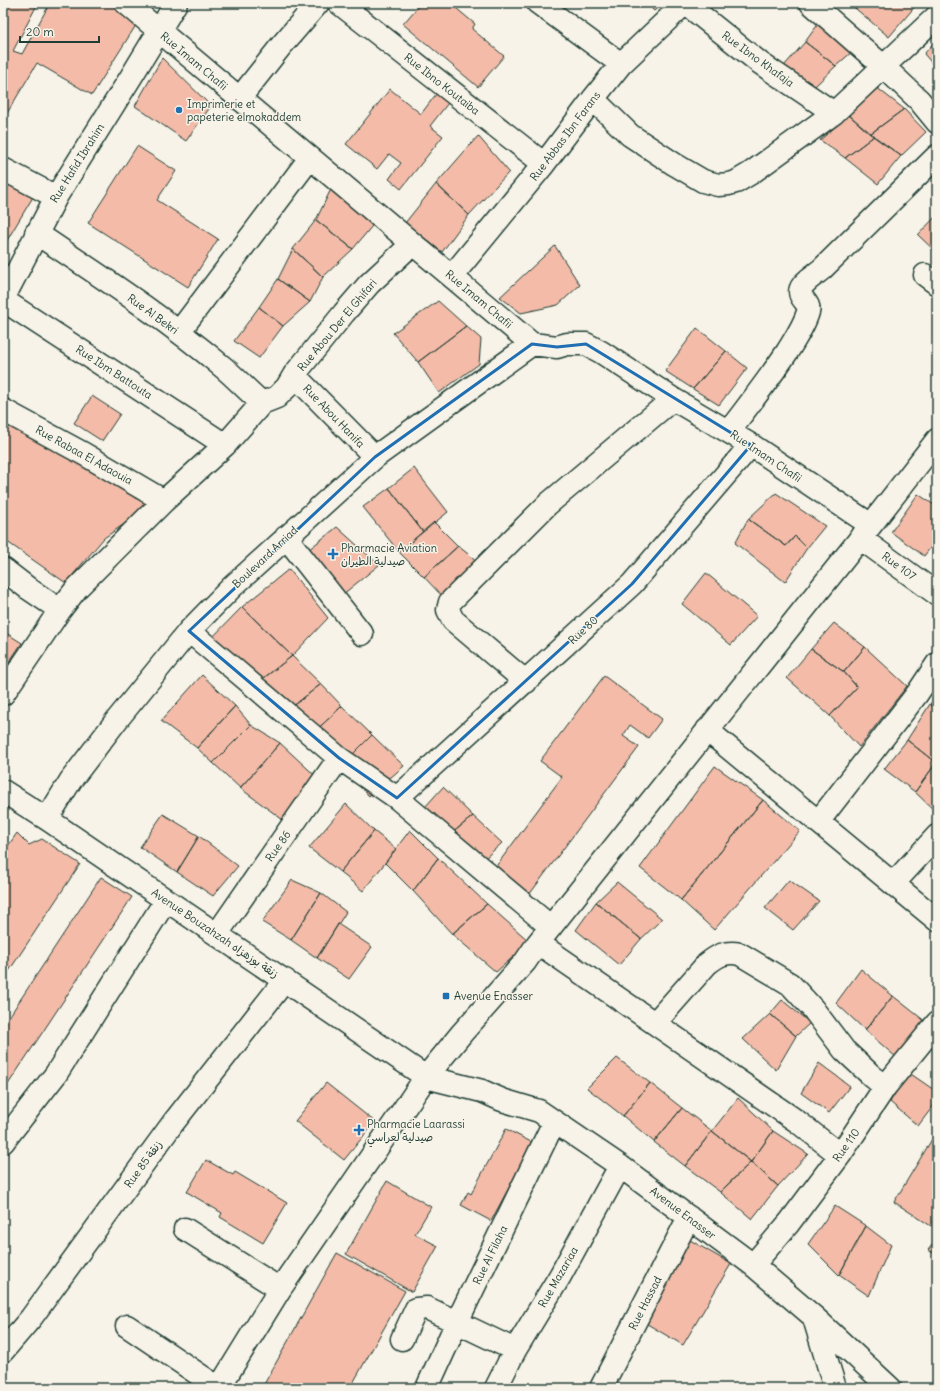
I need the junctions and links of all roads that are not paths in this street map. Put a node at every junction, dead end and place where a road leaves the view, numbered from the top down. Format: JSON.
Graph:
{"nodes":[{"id":1,"x":126,"y":3,"type":"edge"},
{"id":2,"x":176,"y":3,"type":"edge"},
{"id":3,"x":318,"y":3,"type":"edge"},
{"id":4,"x":339,"y":3,"type":"edge"},
{"id":5,"x":538,"y":3,"type":"edge"},
{"id":6,"x":685,"y":3,"type":"edge"},
{"id":7,"x":811,"y":3,"type":"edge"},
{"id":8,"x":928,"y":3,"type":"edge"},
{"id":9,"x":937,"y":11,"type":"edge"},
{"id":10,"x":937,"y":16,"type":"edge"},
{"id":11,"x":160,"y":32,"type":"junction"},
{"id":12,"x":621,"y":64,"type":"junction"},
{"id":13,"x":884,"y":67,"type":"junction"},
{"id":14,"x":239,"y":99,"type":"junction"},
{"id":15,"x":593,"y":99,"type":"junction"},
{"id":16,"x":834,"y":113,"type":"junction"},
{"id":17,"x":937,"y":122,"type":"edge"},
{"id":18,"x":937,"y":156,"type":"edge"},
{"id":19,"x":310,"y":158,"type":"junction"},
{"id":20,"x":544,"y":164,"type":"junction"},
{"id":21,"x":3,"y":169,"type":"edge"},
{"id":22,"x":56,"y":197,"type":"junction"},
{"id":23,"x":36,"y":233,"type":"junction"},
{"id":24,"x":412,"y":244,"type":"junction"},
{"id":25,"x":452,"y":276,"type":"junction"},
{"id":26,"x":3,"y":300,"type":"edge"},
{"id":27,"x":179,"y":332,"type":"junction"},
{"id":28,"x":532,"y":344,"type":"junction"},
{"id":29,"x":294,"y":375,"type":"junction"},
{"id":30,"x":673,"y":399,"type":"junction"},
{"id":31,"x":262,"y":403,"type":"junction"},
{"id":32,"x":3,"y":410,"type":"edge"},
{"id":33,"x":729,"y":431,"type":"junction"},
{"id":34,"x":937,"y":440,"type":"edge"},
{"id":35,"x":225,"y":445,"type":"junction"},
{"id":36,"x":751,"y":445,"type":"junction"},
{"id":37,"x":375,"y":457,"type":"junction"},
{"id":38,"x":164,"y":501,"type":"junction"},
{"id":39,"x":866,"y":532,"type":"junction"},
{"id":40,"x":286,"y":537,"type":"junction"},
{"id":41,"x":3,"y":569,"type":"edge"},
{"id":42,"x":937,"y":594,"type":"edge"},
{"id":43,"x":60,"y":610,"type":"junction"},
{"id":44,"x":189,"y":631,"type":"junction"},
{"id":45,"x":362,"y":634,"type":"dead end"},
{"id":46,"x":937,"y":664,"type":"edge"},
{"id":47,"x":526,"y":682,"type":"junction"},
{"id":48,"x":3,"y":694,"type":"edge"},
{"id":49,"x":707,"y":730,"type":"junction"},
{"id":50,"x":339,"y":758,"type":"junction"},
{"id":51,"x":3,"y":792,"type":"edge"},
{"id":52,"x":397,"y":798,"type":"junction"},
{"id":53,"x":47,"y":819,"type":"junction"},
{"id":54,"x":818,"y":822,"type":"junction"},
{"id":55,"x":937,"y":836,"type":"edge"},
{"id":56,"x":893,"y":884,"type":"junction"},
{"id":57,"x":166,"y":900,"type":"junction"},
{"id":58,"x":937,"y":920,"type":"edge"},
{"id":59,"x":217,"y":934,"type":"junction"},
{"id":60,"x":545,"y":935,"type":"junction"},
{"id":61,"x":285,"y":980,"type":"junction"},
{"id":62,"x":655,"y":1023,"type":"junction"},
{"id":63,"x":937,"y":1023,"type":"edge"},
{"id":64,"x":426,"y":1077,"type":"junction"},
{"id":65,"x":886,"y":1087,"type":"junction"},
{"id":66,"x":554,"y":1122,"type":"junction"},
{"id":67,"x":3,"y":1142,"type":"edge"},
{"id":68,"x":840,"y":1155,"type":"junction"},
{"id":69,"x":620,"y":1166,"type":"junction"},
{"id":70,"x":689,"y":1217,"type":"junction"},
{"id":71,"x":185,"y":1229,"type":"dead end"},
{"id":72,"x":753,"y":1265,"type":"junction"},
{"id":73,"x":280,"y":1289,"type":"junction"},
{"id":74,"x":814,"y":1317,"type":"junction"},
{"id":75,"x":458,"y":1322,"type":"junction"},
{"id":76,"x":127,"y":1326,"type":"dead end"},
{"id":77,"x":402,"y":1339,"type":"dead end"},
{"id":78,"x":515,"y":1350,"type":"junction"},
{"id":79,"x":3,"y":1351,"type":"edge"},
{"id":80,"x":219,"y":1388,"type":"edge"},
{"id":81,"x":427,"y":1388,"type":"edge"},
{"id":82,"x":496,"y":1388,"type":"edge"},
{"id":83,"x":601,"y":1388,"type":"edge"},
{"id":84,"x":835,"y":1388,"type":"edge"},
{"id":85,"x":890,"y":1388,"type":"edge"}],
"edges":[{"from":1,"to":11,"type":"street","name":"Rue Imam Chafii"},
{"from":2,"to":11,"type":"street","name":"Rue Hafid Ibrahim"},
{"from":3,"to":14,"type":"street"},
{"from":4,"to":20,"type":"street","name":"Rue Ibno Koutaiba"},
{"from":5,"to":12,"type":"street"},
{"from":6,"to":12,"type":"street","name":"Rue Abbas Ibn Farans"},
{"from":6,"to":16,"type":"street","name":"Rue Ibno Khafaja"},
{"from":7,"to":13,"type":"street"},
{"from":8,"to":9,"type":"street"},
{"from":10,"to":13,"type":"street"},
{"from":11,"to":14,"type":"street","name":"Rue Imam Chafii"},
{"from":11,"to":22,"type":"street","name":"Rue Hafid Ibrahim"},
{"from":12,"to":15,"type":"street","name":"Rue Abbas Ibn Farans"},
{"from":13,"to":16,"type":"street"},
{"from":13,"to":17,"type":"street"},
{"from":14,"to":19,"type":"street","name":"Rue Imam Chafii"},
{"from":15,"to":16,"type":"street"},
{"from":15,"to":20,"type":"street","name":"Rue Abbas Ibn Farans"},
{"from":18,"to":33,"type":"street"},
{"from":19,"to":24,"type":"street","name":"Rue Imam Chafii"},
{"from":19,"to":27,"type":"street"},
{"from":20,"to":25,"type":"street","name":"Rue Abbas Ibn Farans"},
{"from":21,"to":22,"type":"street"},
{"from":22,"to":23,"type":"street","name":"Rue Hafid Ibrahim"},
{"from":23,"to":26,"type":"street","name":"Rue Hafid Ibrahim"},
{"from":23,"to":27,"type":"street","name":"Rue Al Bekri"},
{"from":24,"to":25,"type":"street","name":"Rue Imam Chafii"},
{"from":24,"to":29,"type":"street","name":"Rue Abou Der El Ghifari"},
{"from":25,"to":28,"type":"street","name":"Rue Imam Chafii"},
{"from":26,"to":35,"type":"street","name":"Rue Ibm Battouta"},
{"from":27,"to":31,"type":"street","name":"Rue Al Bekri"},
{"from":28,"to":30,"type":"street","name":"Rue Imam Chafii"},
{"from":28,"to":37,"type":"street","name":"Boulevard Arriad"},
{"from":29,"to":31,"type":"street","name":"Rue Abou Der El Ghifari"},
{"from":29,"to":37,"type":"street","name":"Rue Abou Hanifa"},
{"from":30,"to":33,"type":"street","name":"Rue Imam Chafii"},
{"from":30,"to":47,"type":"street"},
{"from":31,"to":35,"type":"street"},
{"from":32,"to":38,"type":"street","name":"Rue Rabaa El Adaouia"},
{"from":33,"to":36,"type":"street","name":"Rue Imam Chafii"},
{"from":34,"to":39,"type":"street"},
{"from":35,"to":38,"type":"street"},
{"from":36,"to":39,"type":"street","name":"Rue Imam Chafii"},
{"from":36,"to":47,"type":"street","name":"Rue 80"},
{"from":37,"to":40,"type":"street","name":"Boulevard Arriad"},
{"from":38,"to":43,"type":"street"},
{"from":39,"to":42,"type":"street","name":"Rue 107"},
{"from":39,"to":49,"type":"street"},
{"from":40,"to":44,"type":"street","name":"Boulevard Arriad"},
{"from":40,"to":45,"type":"street"},
{"from":41,"to":43,"type":"street"},
{"from":43,"to":48,"type":"street"},
{"from":44,"to":50,"type":"street"},
{"from":44,"to":53,"type":"street","name":"Boulevard Arriad"},
{"from":46,"to":54,"type":"street"},
{"from":47,"to":52,"type":"street","name":"Rue 80"},
{"from":49,"to":54,"type":"street"},
{"from":49,"to":60,"type":"street"},
{"from":50,"to":52,"type":"street"},
{"from":50,"to":59,"type":"street","name":"Rue 86"},
{"from":51,"to":53,"type":"street","name":"Avenue Bouzahzah زنقة بوزهزاه"},
{"from":52,"to":60,"type":"street"},
{"from":53,"to":57,"type":"street","name":"Avenue Bouzahzah زنقة بوزهزاه"},
{"from":54,"to":56,"type":"street"},
{"from":55,"to":56,"type":"street"},
{"from":56,"to":58,"type":"street"},
{"from":57,"to":59,"type":"street","name":"Avenue Bouzahzah زنقة بوزهزاه"},
{"from":57,"to":67,"type":"street"},
{"from":59,"to":61,"type":"street","name":"Avenue Bouzahzah زنقة بوزهزاه"},
{"from":60,"to":62,"type":"street"},
{"from":60,"to":64,"type":"street"},
{"from":61,"to":64,"type":"street","name":"Avenue Bouzahzah زنقة بوزهزاه"},
{"from":61,"to":79,"type":"street","name":"Rue 85 زنقة"},
{"from":62,"to":65,"type":"street"},
{"from":62,"to":68,"type":"street"},
{"from":63,"to":65,"type":"street","name":"Rue 110"},
{"from":64,"to":66,"type":"street","name":"Avenue Enasser"},
{"from":64,"to":73,"type":"street"},
{"from":65,"to":68,"type":"street","name":"Rue 110"},
{"from":66,"to":69,"type":"street","name":"Avenue Enasser"},
{"from":66,"to":75,"type":"street","name":"Rue Al Filaha"},
{"from":68,"to":72,"type":"street","name":"Rue 110"},
{"from":69,"to":70,"type":"street","name":"Avenue Enasser"},
{"from":69,"to":78,"type":"street","name":"Rue Mazariaa"},
{"from":70,"to":72,"type":"street","name":"Avenue Enasser"},
{"from":70,"to":83,"type":"street","name":"Rue Hassad"},
{"from":71,"to":73,"type":"street"},
{"from":72,"to":74,"type":"street","name":"Avenue Enasser"},
{"from":73,"to":80,"type":"street"},
{"from":74,"to":84,"type":"street"},
{"from":74,"to":85,"type":"street","name":"Avenue Enasser"},
{"from":75,"to":77,"type":"street"},
{"from":75,"to":78,"type":"street"},
{"from":75,"to":81,"type":"street","name":"Rue Al Filaha"},
{"from":76,"to":80,"type":"street"},
{"from":78,"to":82,"type":"street","name":"Rue Mazariaa"}]}
